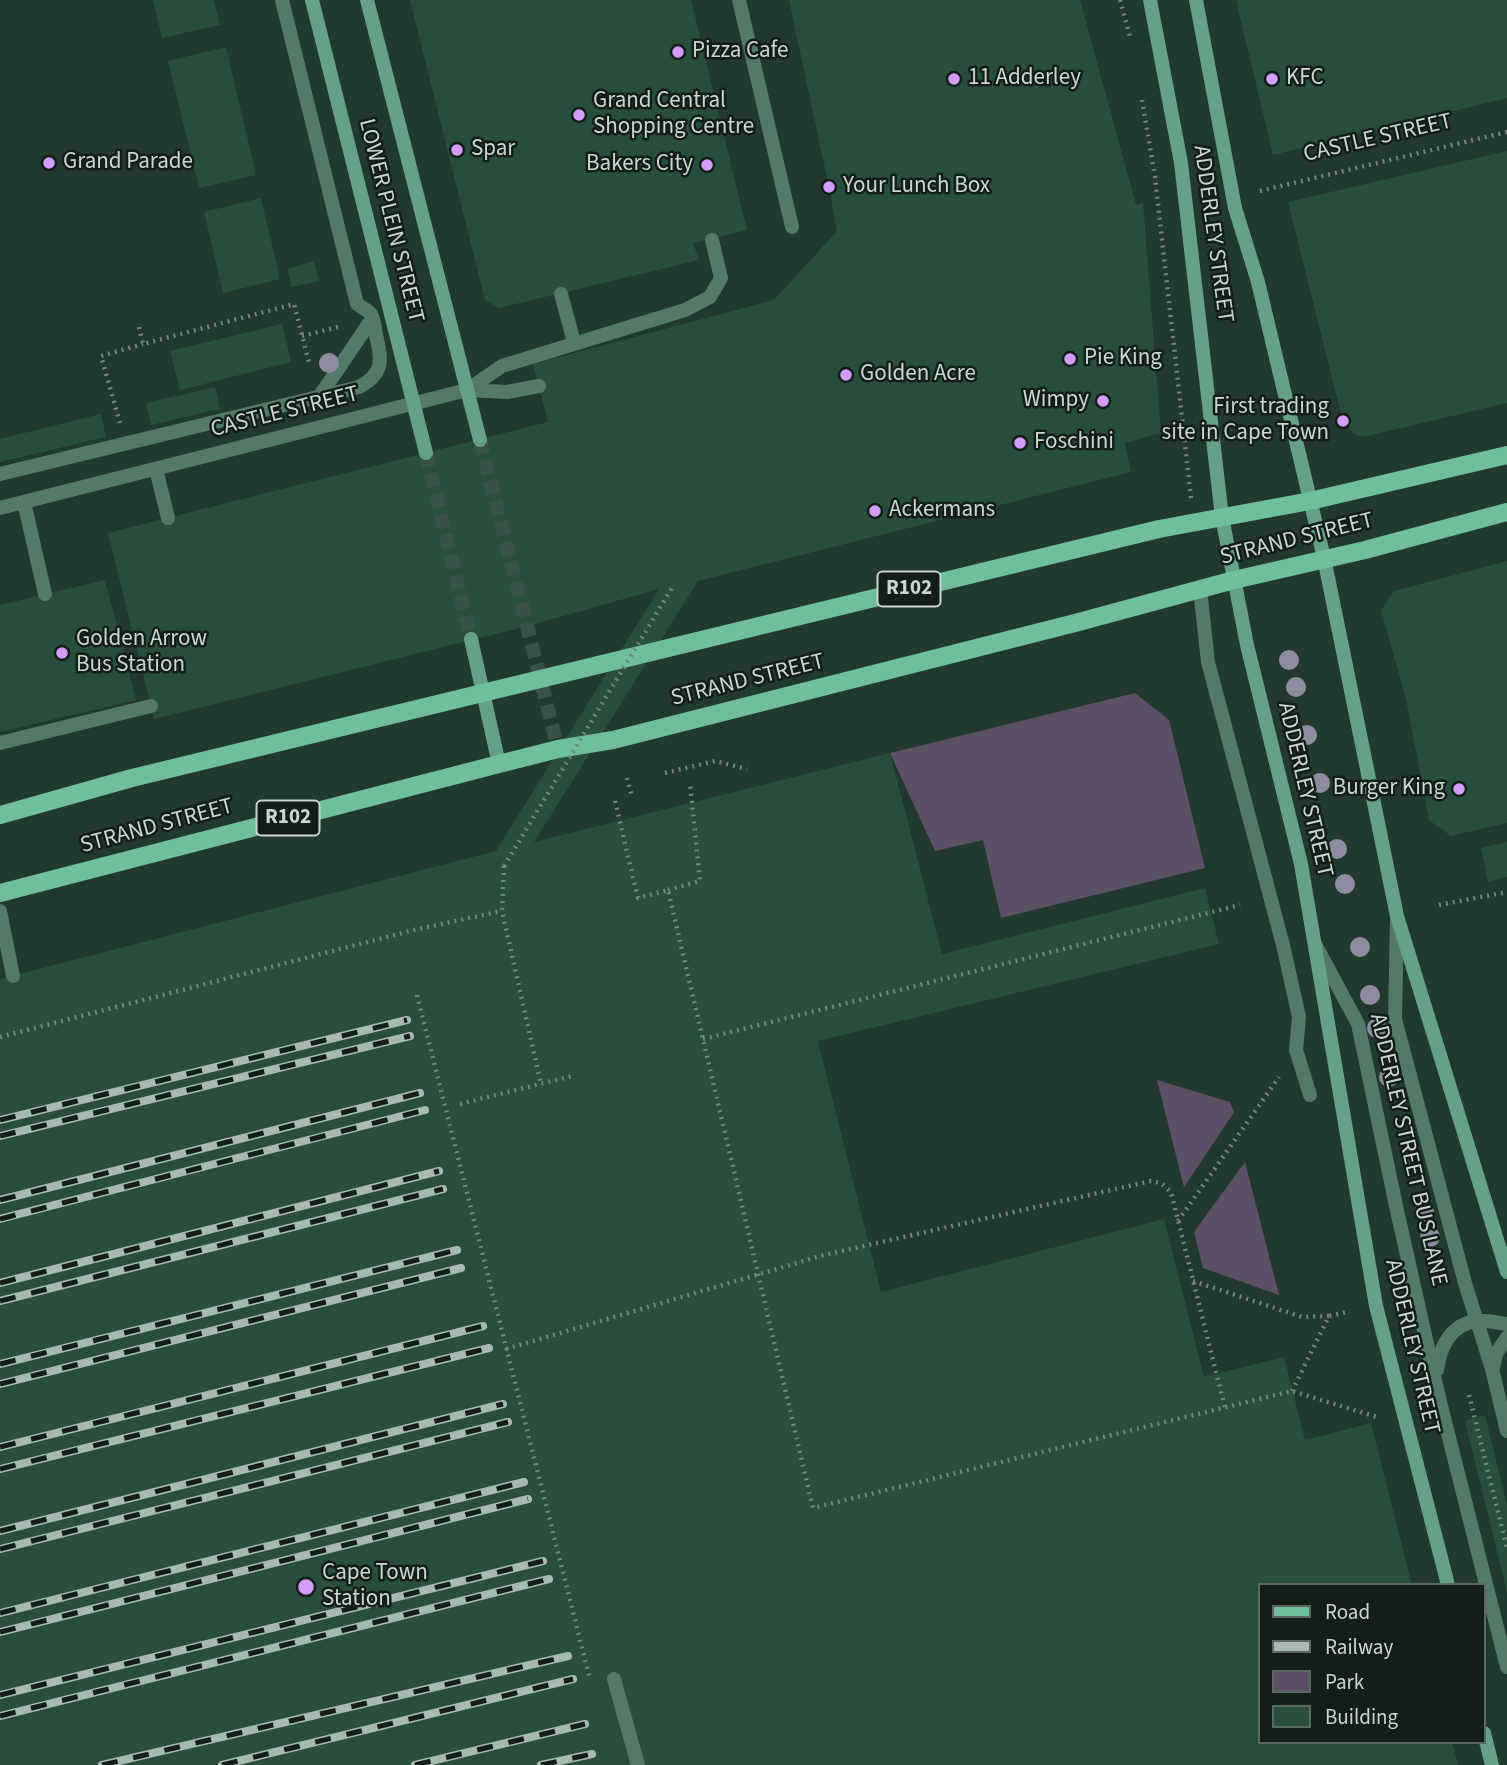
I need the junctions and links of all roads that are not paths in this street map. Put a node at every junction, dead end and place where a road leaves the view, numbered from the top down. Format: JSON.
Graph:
{"nodes":[{"id":1,"x":282,"y":0,"type":"edge"},
{"id":2,"x":312,"y":0,"type":"edge"},
{"id":3,"x":367,"y":0,"type":"edge"},
{"id":4,"x":739,"y":0,"type":"edge"},
{"id":5,"x":1150,"y":0,"type":"edge"},
{"id":6,"x":1196,"y":0,"type":"edge"},
{"id":7,"x":792,"y":227,"type":"dead end"},
{"id":8,"x":712,"y":240,"type":"dead end"},
{"id":9,"x":561,"y":294,"type":"dead end"},
{"id":10,"x":372,"y":319,"type":"junction"},
{"id":11,"x":574,"y":342,"type":"junction"},
{"id":12,"x":539,"y":386,"type":"dead end"},
{"id":13,"x":467,"y":390,"type":"junction"},
{"id":14,"x":319,"y":397,"type":"junction"},
{"id":15,"x":412,"y":404,"type":"junction"},
{"id":16,"x":480,"y":440,"type":"tunnel mouth"},
{"id":17,"x":426,"y":453,"type":"tunnel mouth"},
{"id":18,"x":1507,"y":454,"type":"edge"},
{"id":19,"x":156,"y":469,"type":"junction"},
{"id":20,"x":0,"y":474,"type":"edge"},
{"id":21,"x":24,"y":502,"type":"junction"},
{"id":22,"x":1310,"y":502,"type":"junction"},
{"id":23,"x":0,"y":508,"type":"edge"},
{"id":24,"x":1507,"y":512,"type":"edge"},
{"id":25,"x":1222,"y":517,"type":"junction"},
{"id":26,"x":168,"y":518,"type":"dead end"},
{"id":27,"x":1324,"y":558,"type":"junction"},
{"id":28,"x":1234,"y":580,"type":"junction"},
{"id":29,"x":1200,"y":589,"type":"junction"},
{"id":30,"x":46,"y":594,"type":"dead end"},
{"id":31,"x":471,"y":639,"type":"tunnel mouth"},
{"id":32,"x":483,"y":693,"type":"junction"},
{"id":33,"x":151,"y":706,"type":"dead end"},
{"id":34,"x":0,"y":743,"type":"edge"},
{"id":35,"x":499,"y":764,"type":"junction"},
{"id":36,"x":0,"y":815,"type":"edge"},
{"id":37,"x":0,"y":893,"type":"edge"},
{"id":38,"x":0,"y":911,"type":"edge"},
{"id":39,"x":1396,"y":916,"type":"junction"},
{"id":40,"x":1312,"y":937,"type":"junction"},
{"id":41,"x":13,"y":976,"type":"dead end"},
{"id":42,"x":1310,"y":1095,"type":"dead end"},
{"id":43,"x":1507,"y":1272,"type":"edge"},
{"id":44,"x":1477,"y":1321,"type":"junction"},
{"id":45,"x":1507,"y":1324,"type":"edge"},
{"id":46,"x":1507,"y":1337,"type":"edge"},
{"id":47,"x":1492,"y":1369,"type":"junction"},
{"id":48,"x":1436,"y":1382,"type":"junction"},
{"id":49,"x":1507,"y":1431,"type":"edge"},
{"id":50,"x":1447,"y":1583,"type":"edge"},
{"id":51,"x":1507,"y":1667,"type":"edge"},
{"id":52,"x":614,"y":1679,"type":"dead end"},
{"id":53,"x":1486,"y":1741,"type":"edge"},
{"id":54,"x":638,"y":1765,"type":"edge"},
{"id":55,"x":1492,"y":1765,"type":"edge"}],
"edges":[{"from":1,"to":10,"type":"street"},
{"from":2,"to":15,"type":"main road","name":"LOWER PLEIN STREET"},
{"from":3,"to":13,"type":"main road","name":"LOWER PLEIN STREET"},
{"from":4,"to":7,"type":"street"},
{"from":5,"to":25,"type":"main road","name":"ADDERLEY STREET"},
{"from":6,"to":22,"type":"main road","name":"ADDERLEY STREET"},
{"from":8,"to":11,"type":"street","name":"CASTLE STREET"},
{"from":9,"to":11,"type":"street"},
{"from":10,"to":14,"type":"street"},
{"from":10,"to":14,"type":"street"},
{"from":11,"to":13,"type":"street","name":"CASTLE STREET"},
{"from":12,"to":13,"type":"street"},
{"from":13,"to":15,"type":"street","name":"CASTLE STREET"},
{"from":13,"to":16,"type":"main road","name":"LOWER PLEIN STREET"},
{"from":14,"to":20,"type":"street"},
{"from":15,"to":17,"type":"main road","name":"LOWER PLEIN STREET"},
{"from":15,"to":19,"type":"street","name":"CASTLE STREET"},
{"from":18,"to":22,"type":"main road","name":"STRAND STREET","number":"R102"},
{"from":19,"to":21,"type":"street","name":"CASTLE STREET"},
{"from":19,"to":26,"type":"street"},
{"from":21,"to":23,"type":"street","name":"CASTLE STREET"},
{"from":21,"to":30,"type":"street"},
{"from":22,"to":25,"type":"main road","name":"STRAND STREET","number":"R102"},
{"from":22,"to":27,"type":"main road","name":"ADDERLEY STREET"},
{"from":24,"to":27,"type":"main road","name":"STRAND STREET","number":"R102"},
{"from":25,"to":28,"type":"main road","name":"ADDERLEY STREET"},
{"from":25,"to":32,"type":"main road","name":"STRAND STREET","number":"R102"},
{"from":27,"to":28,"type":"main road","name":"STRAND STREET","number":"R102"},
{"from":27,"to":39,"type":"main road","name":"ADDERLEY STREET"},
{"from":28,"to":29,"type":"main road","name":"STRAND STREET","number":"R102"},
{"from":28,"to":40,"type":"main road","name":"ADDERLEY STREET"},
{"from":29,"to":35,"type":"main road","name":"STRAND STREET","number":"R102"},
{"from":29,"to":42,"type":"street"},
{"from":31,"to":32,"type":"main road"},
{"from":32,"to":35,"type":"main road"},
{"from":32,"to":36,"type":"main road","name":"STRAND STREET","number":"R102"},
{"from":33,"to":34,"type":"street"},
{"from":35,"to":37,"type":"main road","name":"STRAND STREET","number":"R102"},
{"from":38,"to":41,"type":"street"},
{"from":39,"to":43,"type":"main road","name":"ADDERLEY STREET"},
{"from":39,"to":44,"type":"street","name":"ADDERLEY STREET BUS LANE"},
{"from":40,"to":48,"type":"street","name":"ADDERLEY STREET BUS LANE"},
{"from":40,"to":50,"type":"main road","name":"ADDERLEY STREET"},
{"from":44,"to":45,"type":"street"},
{"from":44,"to":47,"type":"street","name":"ADDERLEY STREET BUS LANE"},
{"from":44,"to":48,"type":"street","name":"ADDERLEY STREET BUS LANE"},
{"from":46,"to":47,"type":"street"},
{"from":47,"to":49,"type":"street","name":"ADDERLEY STREET BUS LANE"},
{"from":48,"to":51,"type":"street","name":"ADDERLEY STREET BUS LANE"},
{"from":52,"to":54,"type":"street"},
{"from":53,"to":55,"type":"main road"}]}
